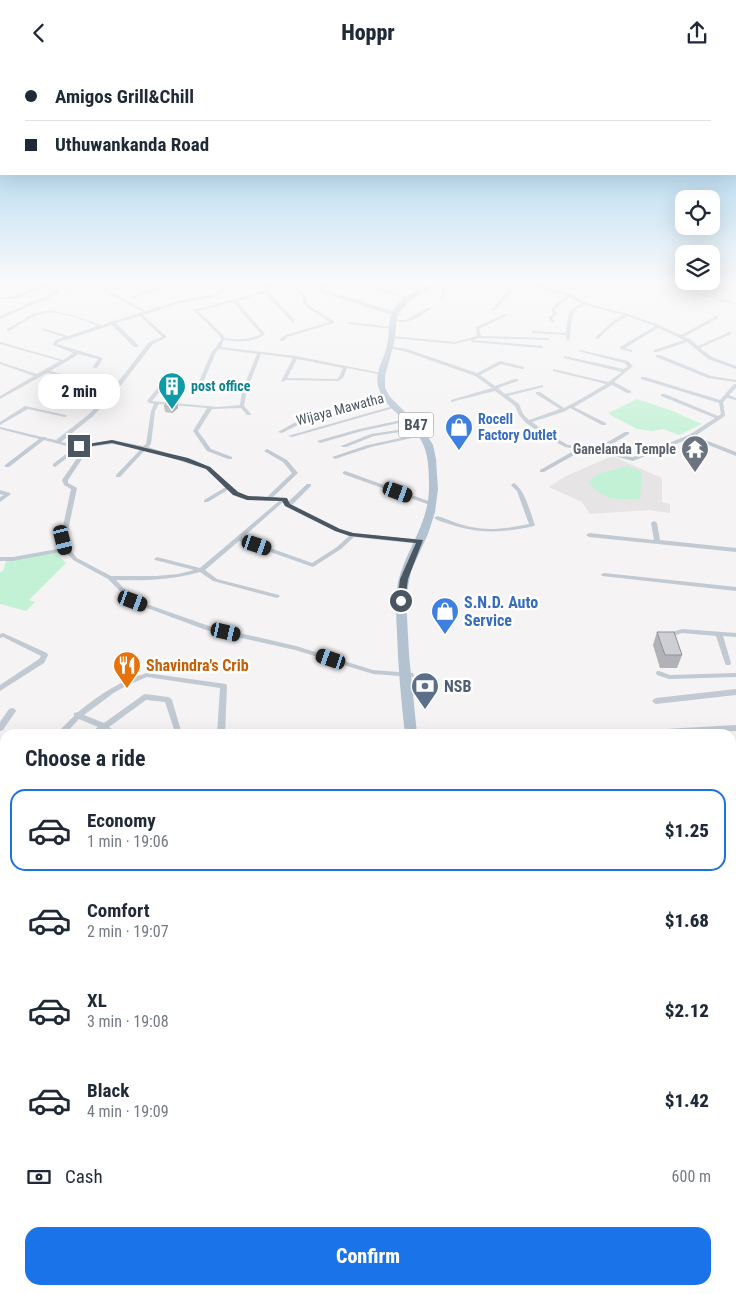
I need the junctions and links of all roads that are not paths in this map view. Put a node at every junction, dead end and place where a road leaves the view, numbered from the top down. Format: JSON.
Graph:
{"nodes":[{"id":1,"x":64,"y":338,"type":"edge"},
{"id":2,"x":128,"y":338,"type":"edge"},
{"id":3,"x":162,"y":338,"type":"edge"},
{"id":4,"x":252,"y":338,"type":"edge"},
{"id":5,"x":394,"y":338,"type":"edge"},
{"id":6,"x":440,"y":338,"type":"edge"},
{"id":7,"x":474,"y":338,"type":"edge"},
{"id":8,"x":516,"y":338,"type":"edge"},
{"id":9,"x":637,"y":338,"type":"edge"},
{"id":10,"x":717,"y":338,"type":"edge"},
{"id":11,"x":223,"y":339,"type":"joint"},
{"id":12,"x":534,"y":339,"type":"joint"},
{"id":13,"x":548,"y":339,"type":"dead end"},
{"id":14,"x":467,"y":340,"type":"junction"},
{"id":15,"x":688,"y":340,"type":"joint"},
{"id":16,"x":0,"y":343,"type":"edge"},
{"id":17,"x":136,"y":346,"type":"dead end"},
{"id":18,"x":393,"y":347,"type":"junction"},
{"id":19,"x":541,"y":347,"type":"dead end"},
{"id":20,"x":697,"y":347,"type":"junction"},
{"id":21,"x":218,"y":348,"type":"junction"},
{"id":22,"x":580,"y":351,"type":"dead end"},
{"id":23,"x":630,"y":351,"type":"dead end"},
{"id":24,"x":76,"y":353,"type":"junction"},
{"id":25,"x":259,"y":353,"type":"junction"},
{"id":26,"x":296,"y":357,"type":"junction"},
{"id":27,"x":566,"y":357,"type":"dead end"},
{"id":28,"x":63,"y":361,"type":"junction"},
{"id":29,"x":0,"y":363,"type":"edge"},
{"id":30,"x":95,"y":367,"type":"dead end"},
{"id":31,"x":345,"y":367,"type":"junction"},
{"id":32,"x":522,"y":368,"type":"dead end"},
{"id":33,"x":736,"y":369,"type":"edge"},
{"id":34,"x":555,"y":370,"type":"dead end"},
{"id":35,"x":46,"y":371,"type":"junction"},
{"id":36,"x":625,"y":371,"type":"junction"},
{"id":37,"x":168,"y":374,"type":"dead end"},
{"id":38,"x":381,"y":374,"type":"junction"},
{"id":39,"x":477,"y":375,"type":"junction"},
{"id":40,"x":38,"y":376,"type":"junction"},
{"id":41,"x":84,"y":378,"type":"dead end"},
{"id":42,"x":643,"y":378,"type":"dead end"},
{"id":43,"x":516,"y":381,"type":"dead end"},
{"id":44,"x":736,"y":381,"type":"edge"},
{"id":45,"x":611,"y":383,"type":"junction"},
{"id":46,"x":736,"y":385,"type":"edge"},
{"id":47,"x":541,"y":386,"type":"dead end"},
{"id":48,"x":495,"y":388,"type":"junction"},
{"id":49,"x":245,"y":390,"type":"junction"},
{"id":50,"x":629,"y":392,"type":"dead end"},
{"id":51,"x":538,"y":393,"type":"dead end"},
{"id":52,"x":731,"y":393,"type":"edge"},
{"id":53,"x":506,"y":395,"type":"junction"},
{"id":54,"x":663,"y":395,"type":"dead end"},
{"id":55,"x":0,"y":399,"type":"edge"},
{"id":56,"x":736,"y":399,"type":"edge"},
{"id":57,"x":453,"y":401,"type":"dead end"},
{"id":58,"x":721,"y":402,"type":"junction"},
{"id":59,"x":158,"y":403,"type":"junction"},
{"id":60,"x":392,"y":404,"type":"junction"},
{"id":61,"x":242,"y":406,"type":"junction"},
{"id":62,"x":571,"y":407,"type":"junction"},
{"id":63,"x":210,"y":408,"type":"junction"},
{"id":64,"x":564,"y":410,"type":"junction"},
{"id":65,"x":249,"y":414,"type":"dead end"},
{"id":66,"x":65,"y":416,"type":"dead end"},
{"id":67,"x":719,"y":418,"type":"junction"},
{"id":68,"x":411,"y":419,"type":"junction"},
{"id":69,"x":528,"y":422,"type":"junction"},
{"id":70,"x":604,"y":424,"type":"dead end"},
{"id":71,"x":1,"y":428,"type":"edge"},
{"id":72,"x":421,"y":431,"type":"junction"},
{"id":73,"x":280,"y":432,"type":"dead end"},
{"id":74,"x":627,"y":433,"type":"dead end"},
{"id":75,"x":290,"y":436,"type":"dead end"},
{"id":76,"x":691,"y":437,"type":"junction"},
{"id":77,"x":44,"y":438,"type":"junction"},
{"id":78,"x":320,"y":441,"type":"dead end"},
{"id":79,"x":57,"y":442,"type":"junction"},
{"id":80,"x":79,"y":446,"type":"junction"},
{"id":81,"x":88,"y":446,"type":"junction"},
{"id":82,"x":344,"y":446,"type":"dead end"},
{"id":83,"x":145,"y":448,"type":"junction"},
{"id":84,"x":582,"y":449,"type":"junction"},
{"id":85,"x":598,"y":450,"type":"junction"},
{"id":86,"x":266,"y":451,"type":"dead end"},
{"id":87,"x":736,"y":454,"type":"edge"},
{"id":88,"x":335,"y":457,"type":"dead end"},
{"id":89,"x":230,"y":458,"type":"dead end"},
{"id":90,"x":55,"y":465,"type":"dead end"},
{"id":91,"x":7,"y":466,"type":"dead end"},
{"id":92,"x":542,"y":471,"type":"dead end"},
{"id":93,"x":346,"y":473,"type":"dead end"},
{"id":94,"x":118,"y":476,"type":"dead end"},
{"id":95,"x":310,"y":485,"type":"dead end"},
{"id":96,"x":514,"y":485,"type":"dead end"},
{"id":97,"x":228,"y":487,"type":"junction"},
{"id":98,"x":0,"y":492,"type":"edge"},
{"id":99,"x":268,"y":499,"type":"junction"},
{"id":100,"x":0,"y":500,"type":"edge"},
{"id":101,"x":206,"y":501,"type":"dead end"},
{"id":102,"x":286,"y":502,"type":"junction"},
{"id":103,"x":432,"y":504,"type":"junction"},
{"id":104,"x":437,"y":518,"type":"junction"},
{"id":105,"x":654,"y":523,"type":"dead end"},
{"id":106,"x":353,"y":535,"type":"junction"},
{"id":107,"x":589,"y":535,"type":"dead end"},
{"id":108,"x":238,"y":539,"type":"junction"},
{"id":109,"x":657,"y":541,"type":"junction"},
{"id":110,"x":420,"y":542,"type":"junction"},
{"id":111,"x":66,"y":549,"type":"junction"},
{"id":112,"x":736,"y":550,"type":"edge"},
{"id":113,"x":0,"y":559,"type":"edge"},
{"id":114,"x":158,"y":559,"type":"dead end"},
{"id":115,"x":201,"y":570,"type":"junction"},
{"id":116,"x":604,"y":575,"type":"dead end"},
{"id":117,"x":110,"y":578,"type":"junction"},
{"id":118,"x":736,"y":589,"type":"edge"},
{"id":119,"x":278,"y":596,"type":"dead end"},
{"id":120,"x":719,"y":634,"type":"junction"},
{"id":121,"x":736,"y":635,"type":"edge"},
{"id":122,"x":0,"y":636,"type":"edge"},
{"id":123,"x":664,"y":637,"type":"edge"},
{"id":124,"x":728,"y":663,"type":"dead end"},
{"id":125,"x":659,"y":673,"type":"dead end"},
{"id":126,"x":407,"y":675,"type":"junction"},
{"id":127,"x":736,"y":675,"type":"edge"},
{"id":128,"x":0,"y":688,"type":"edge"},
{"id":129,"x":736,"y":692,"type":"edge"},
{"id":130,"x":656,"y":701,"type":"dead end"},
{"id":131,"x":12,"y":711,"type":"dead end"},
{"id":132,"x":78,"y":715,"type":"junction"},
{"id":133,"x":103,"y":726,"type":"junction"},
{"id":134,"x":0,"y":728,"type":"edge"},
{"id":135,"x":736,"y":728,"type":"edge"},
{"id":136,"x":65,"y":729,"type":"edge"},
{"id":137,"x":100,"y":729,"type":"edge"},
{"id":138,"x":108,"y":729,"type":"edge"},
{"id":139,"x":178,"y":729,"type":"edge"},
{"id":140,"x":221,"y":729,"type":"edge"},
{"id":141,"x":411,"y":729,"type":"edge"},
{"id":142,"x":418,"y":729,"type":"edge"},
{"id":143,"x":718,"y":729,"type":"edge"}],
"edges":[{"from":1,"to":24,"type":"street"},
{"from":2,"to":17,"type":"street"},
{"from":3,"to":79,"type":"street"},
{"from":4,"to":11,"type":"street"},
{"from":5,"to":18,"type":"main road","number":"B47"},
{"from":6,"to":14,"type":"street"},
{"from":7,"to":14,"type":"street"},
{"from":8,"to":12,"type":"street"},
{"from":9,"to":23,"type":"street"},
{"from":10,"to":20,"type":"street"},
{"from":11,"to":21,"type":"street"},
{"from":12,"to":13,"type":"street"},
{"from":14,"to":19,"type":"street"},
{"from":15,"to":20,"type":"street"},
{"from":15,"to":44,"type":"street"},
{"from":16,"to":28,"type":"street"},
{"from":18,"to":38,"type":"main road","number":"B47"},
{"from":18,"to":39,"type":"street"},
{"from":18,"to":104,"type":"main road","number":"B47"},
{"from":20,"to":33,"type":"street"},
{"from":21,"to":25,"type":"street"},
{"from":21,"to":49,"type":"street"},
{"from":22,"to":36,"type":"street"},
{"from":24,"to":28,"type":"street"},
{"from":24,"to":30,"type":"street"},
{"from":25,"to":26,"type":"street"},
{"from":25,"to":49,"type":"street"},
{"from":26,"to":31,"type":"street"},
{"from":26,"to":31,"type":"street"},
{"from":27,"to":36,"type":"street"},
{"from":28,"to":35,"type":"street"},
{"from":29,"to":40,"type":"street"},
{"from":31,"to":38,"type":"street"},
{"from":32,"to":39,"type":"street"},
{"from":34,"to":45,"type":"street"},
{"from":35,"to":40,"type":"street"},
{"from":35,"to":41,"type":"street"},
{"from":36,"to":45,"type":"street"},
{"from":37,"to":59,"type":"street"},
{"from":38,"to":60,"type":"main road","number":"B47"},
{"from":39,"to":48,"type":"street"},
{"from":40,"to":55,"type":"street"},
{"from":42,"to":58,"type":"street"},
{"from":43,"to":48,"type":"street"},
{"from":45,"to":50,"type":"street"},
{"from":45,"to":62,"type":"street"},
{"from":46,"to":52,"type":"street"},
{"from":47,"to":53,"type":"street"},
{"from":48,"to":53,"type":"street"},
{"from":48,"to":57,"type":"street"},
{"from":49,"to":61,"type":"street"},
{"from":51,"to":64,"type":"street"},
{"from":52,"to":56,"type":"street"},
{"from":52,"to":58,"type":"street"},
{"from":53,"to":69,"type":"street"},
{"from":54,"to":67,"type":"street"},
{"from":58,"to":67,"type":"street"},
{"from":59,"to":63,"type":"street"},
{"from":59,"to":83,"type":"street"},
{"from":60,"to":68,"type":"main road","number":"B47"},
{"from":60,"to":73,"type":"street"},
{"from":60,"to":75,"type":"street","name":"Wijaya Mawatha"},
{"from":61,"to":63,"type":"street"},
{"from":61,"to":65,"type":"street"},
{"from":62,"to":64,"type":"street"},
{"from":62,"to":70,"type":"street"},
{"from":63,"to":89,"type":"street"},
{"from":64,"to":69,"type":"street"},
{"from":66,"to":71,"type":"street"},
{"from":67,"to":76,"type":"street"},
{"from":68,"to":72,"type":"main road","number":"B47"},
{"from":68,"to":78,"type":"street"},
{"from":69,"to":84,"type":"street"},
{"from":71,"to":77,"type":"street"},
{"from":72,"to":82,"type":"street"},
{"from":72,"to":88,"type":"street"},
{"from":72,"to":103,"type":"main road","number":"B47"},
{"from":74,"to":85,"type":"street"},
{"from":76,"to":85,"type":"street"},
{"from":76,"to":87,"type":"street"},
{"from":77,"to":79,"type":"street"},
{"from":77,"to":91,"type":"street"},
{"from":79,"to":80,"type":"street"},
{"from":80,"to":81,"type":"street"},
{"from":80,"to":90,"type":"street"},
{"from":81,"to":83,"type":"street"},
{"from":81,"to":111,"type":"street"},
{"from":83,"to":94,"type":"street"},
{"from":83,"to":97,"type":"street"},
{"from":84,"to":85,"type":"street"},
{"from":84,"to":92,"type":"street"},
{"from":86,"to":99,"type":"street"},
{"from":93,"to":103,"type":"street"},
{"from":95,"to":102,"type":"street"},
{"from":96,"to":104,"type":"street"},
{"from":97,"to":99,"type":"street"},
{"from":97,"to":101,"type":"street"},
{"from":98,"to":100,"type":"street"},
{"from":99,"to":102,"type":"street"},
{"from":102,"to":106,"type":"street"},
{"from":102,"to":108,"type":"street"},
{"from":103,"to":110,"type":"main road","number":"B47"},
{"from":104,"to":126,"type":"main road","number":"B47"},
{"from":105,"to":109,"type":"street"},
{"from":106,"to":108,"type":"street"},
{"from":106,"to":110,"type":"street"},
{"from":107,"to":109,"type":"street"},
{"from":108,"to":115,"type":"street"},
{"from":109,"to":112,"type":"street"},
{"from":110,"to":126,"type":"main road","number":"B47"},
{"from":111,"to":113,"type":"street"},
{"from":111,"to":117,"type":"street"},
{"from":114,"to":115,"type":"street"},
{"from":115,"to":117,"type":"street"},
{"from":115,"to":119,"type":"street"},
{"from":116,"to":118,"type":"street"},
{"from":117,"to":126,"type":"street"},
{"from":120,"to":121,"type":"street"},
{"from":120,"to":123,"type":"street"},
{"from":120,"to":124,"type":"street"},
{"from":122,"to":128,"type":"street"},
{"from":125,"to":127,"type":"street"},
{"from":126,"to":141,"type":"main road","number":"B47"},
{"from":126,"to":142,"type":"main road","number":"B47"},
{"from":129,"to":130,"type":"street"},
{"from":131,"to":134,"type":"street"},
{"from":132,"to":133,"type":"street"},
{"from":132,"to":136,"type":"street"},
{"from":132,"to":140,"type":"street"},
{"from":133,"to":137,"type":"street"},
{"from":133,"to":138,"type":"street"},
{"from":133,"to":139,"type":"street"},
{"from":135,"to":143,"type":"street"}]}
